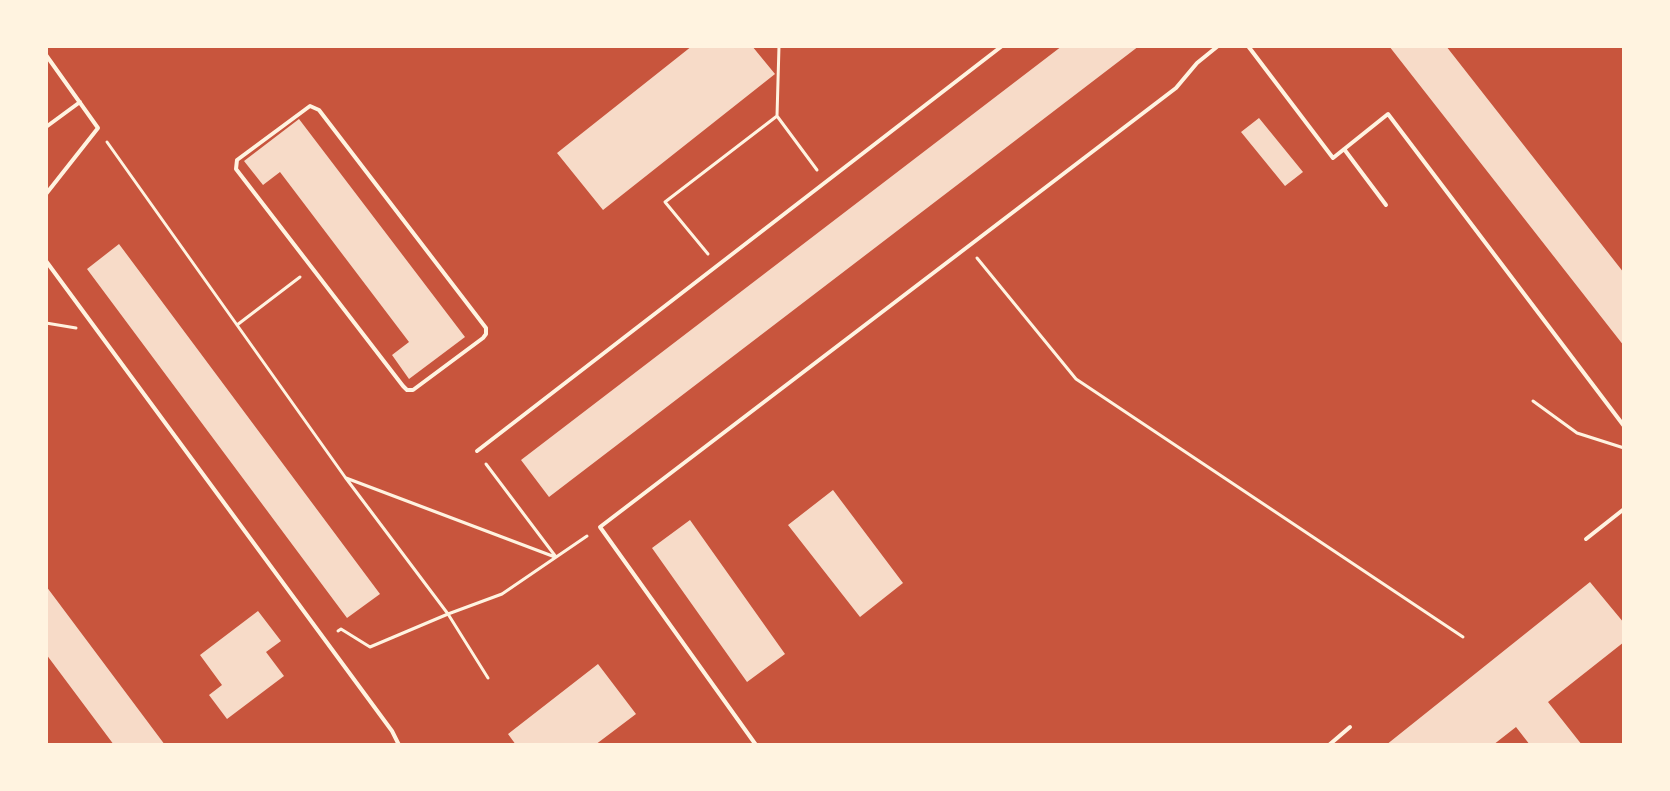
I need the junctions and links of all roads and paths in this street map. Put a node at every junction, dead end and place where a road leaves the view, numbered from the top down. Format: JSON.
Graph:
{"nodes":[{"id":1,"x":779,"y":46,"type":"edge"},
{"id":2,"x":1002,"y":46,"type":"edge"},
{"id":3,"x":1218,"y":46,"type":"edge"},
{"id":4,"x":1248,"y":46,"type":"edge"},
{"id":5,"x":46,"y":55,"type":"edge"},
{"id":6,"x":80,"y":102,"type":"junction"},
{"id":7,"x":777,"y":116,"type":"junction"},
{"id":8,"x":46,"y":127,"type":"edge"},
{"id":9,"x":107,"y":141,"type":"dead end"},
{"id":10,"x":1344,"y":149,"type":"junction"},
{"id":11,"x":812,"y":163,"type":"dead end"},
{"id":12,"x":46,"y":194,"type":"edge"},
{"id":13,"x":1386,"y":205,"type":"dead end"},
{"id":14,"x":968,"y":247,"type":"junction"},
{"id":15,"x":703,"y":248,"type":"dead end"},
{"id":16,"x":46,"y":262,"type":"edge"},
{"id":17,"x":312,"y":268,"type":"junction"},
{"id":18,"x":46,"y":323,"type":"edge"},
{"id":19,"x":237,"y":325,"type":"junction"},
{"id":20,"x":99,"y":333,"type":"junction"},
{"id":21,"x":1533,"y":401,"type":"dead end"},
{"id":22,"x":1624,"y":426,"type":"edge"},
{"id":23,"x":1624,"y":448,"type":"edge"},
{"id":24,"x":476,"y":451,"type":"joint"},
{"id":25,"x":345,"y":477,"type":"junction"},
{"id":26,"x":1624,"y":509,"type":"edge"},
{"id":27,"x":600,"y":527,"type":"junction"},
{"id":28,"x":1586,"y":539,"type":"dead end"},
{"id":29,"x":556,"y":557,"type":"junction"},
{"id":30,"x":448,"y":614,"type":"junction"},
{"id":31,"x":1464,"y":637,"type":"dead end"},
{"id":32,"x":324,"y":639,"type":"junction"},
{"id":33,"x":488,"y":678,"type":"dead end"},
{"id":34,"x":1350,"y":727,"type":"dead end"},
{"id":35,"x":399,"y":745,"type":"edge"},
{"id":36,"x":756,"y":745,"type":"edge"},
{"id":37,"x":1329,"y":745,"type":"edge"}],
"edges":[{"from":1,"to":7,"type":"path"},
{"from":2,"to":24,"type":"lane"},
{"from":3,"to":14,"type":"lane"},
{"from":4,"to":10,"type":"lane"},
{"from":5,"to":6,"type":"lane"},
{"from":6,"to":8,"type":"lane"},
{"from":6,"to":12,"type":"lane"},
{"from":7,"to":11,"type":"path"},
{"from":7,"to":15,"type":"path"},
{"from":9,"to":19,"type":"path"},
{"from":10,"to":13,"type":"lane"},
{"from":10,"to":22,"type":"lane"},
{"from":14,"to":27,"type":"lane"},
{"from":14,"to":31,"type":"path"},
{"from":16,"to":20,"type":"lane"},
{"from":17,"to":17,"type":"lane"},
{"from":17,"to":19,"type":"path"},
{"from":18,"to":20,"type":"path"},
{"from":19,"to":25,"type":"path"},
{"from":20,"to":32,"type":"lane"},
{"from":21,"to":23,"type":"path"},
{"from":24,"to":29,"type":"path"},
{"from":25,"to":29,"type":"path"},
{"from":25,"to":30,"type":"path"},
{"from":26,"to":28,"type":"lane"},
{"from":27,"to":29,"type":"path"},
{"from":27,"to":36,"type":"lane"},
{"from":29,"to":30,"type":"path"},
{"from":30,"to":32,"type":"path"},
{"from":30,"to":33,"type":"path"},
{"from":32,"to":35,"type":"lane"},
{"from":34,"to":37,"type":"lane"}]}
